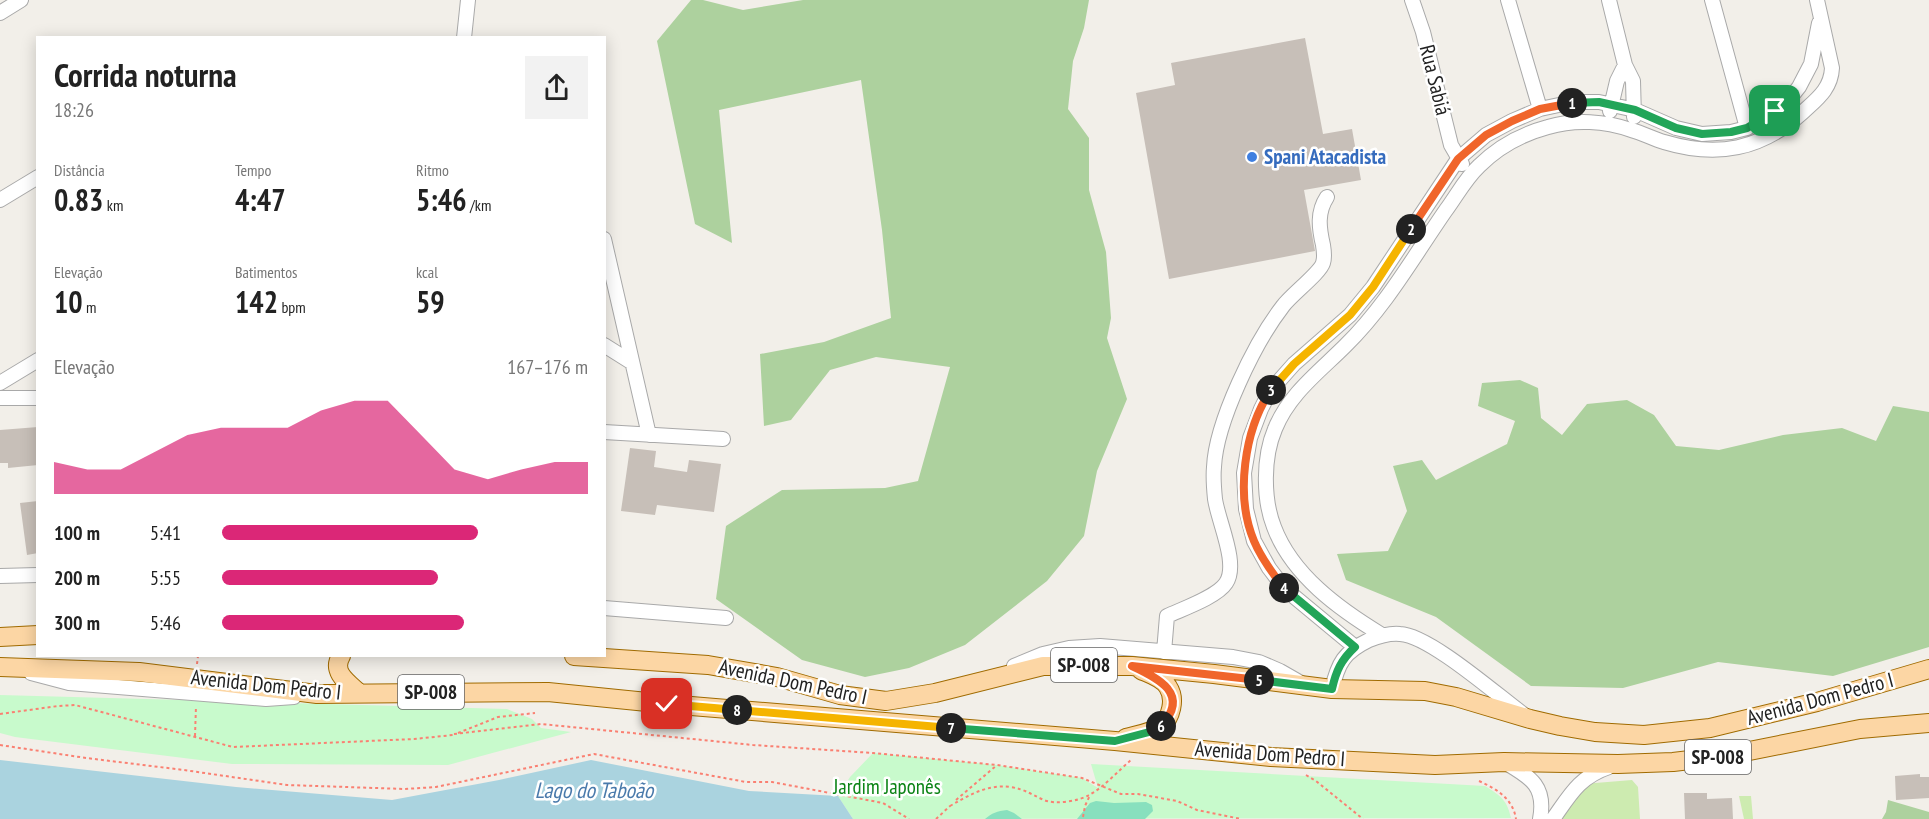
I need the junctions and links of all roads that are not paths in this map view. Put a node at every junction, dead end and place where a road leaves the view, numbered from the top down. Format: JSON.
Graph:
{"nodes":[{"id":1,"x":21,"y":0,"type":"edge"},
{"id":2,"x":468,"y":0,"type":"edge"},
{"id":3,"x":1412,"y":0,"type":"edge"},
{"id":4,"x":1508,"y":0,"type":"edge"},
{"id":5,"x":1609,"y":0,"type":"edge"},
{"id":6,"x":1712,"y":0,"type":"edge"},
{"id":7,"x":1817,"y":0,"type":"edge"},
{"id":8,"x":0,"y":13,"type":"edge"},
{"id":9,"x":1821,"y":15,"type":"junction"},
{"id":10,"x":464,"y":36,"type":"edge"},
{"id":11,"x":1811,"y":64,"type":"junction"},
{"id":12,"x":1625,"y":65,"type":"junction"},
{"id":13,"x":1832,"y":68,"type":"junction"},
{"id":14,"x":1611,"y":104,"type":"junction"},
{"id":15,"x":1540,"y":109,"type":"junction"},
{"id":16,"x":1635,"y":110,"type":"junction"},
{"id":17,"x":1608,"y":124,"type":"junction"},
{"id":18,"x":1747,"y":128,"type":"junction"},
{"id":19,"x":1632,"y":130,"type":"junction"},
{"id":20,"x":1458,"y":159,"type":"junction"},
{"id":21,"x":1471,"y":175,"type":"junction"},
{"id":22,"x":36,"y":178,"type":"edge"},
{"id":23,"x":1327,"y":197,"type":"dead end"},
{"id":24,"x":0,"y":200,"type":"edge"},
{"id":25,"x":606,"y":248,"type":"edge"},
{"id":26,"x":606,"y":346,"type":"edge"},
{"id":27,"x":36,"y":361,"type":"edge"},
{"id":28,"x":631,"y":362,"type":"junction"},
{"id":29,"x":0,"y":383,"type":"edge"},
{"id":30,"x":0,"y":398,"type":"edge"},
{"id":31,"x":36,"y":398,"type":"edge"},
{"id":32,"x":606,"y":432,"type":"edge"},
{"id":33,"x":649,"y":435,"type":"junction"},
{"id":34,"x":723,"y":439,"type":"dead end"},
{"id":35,"x":36,"y":575,"type":"edge"},
{"id":36,"x":0,"y":576,"type":"edge"},
{"id":37,"x":606,"y":608,"type":"edge"},
{"id":38,"x":726,"y":618,"type":"dead end"},
{"id":39,"x":36,"y":635,"type":"edge"},
{"id":40,"x":1382,"y":635,"type":"junction"},
{"id":41,"x":0,"y":637,"type":"edge"},
{"id":42,"x":1355,"y":647,"type":"junction"},
{"id":43,"x":1164,"y":652,"type":"junction"},
{"id":44,"x":340,"y":657,"type":"edge"},
{"id":45,"x":589,"y":657,"type":"edge"},
{"id":46,"x":1132,"y":666,"type":"junction"},
{"id":47,"x":7,"y":667,"type":"edge"},
{"id":48,"x":1929,"y":669,"type":"edge"},
{"id":49,"x":969,"y":685,"type":"junction"},
{"id":50,"x":1308,"y":687,"type":"junction"},
{"id":51,"x":1332,"y":689,"type":"junction"},
{"id":52,"x":359,"y":693,"type":"junction"},
{"id":53,"x":1530,"y":719,"type":"junction"},
{"id":54,"x":1929,"y":723,"type":"edge"},
{"id":55,"x":1115,"y":741,"type":"junction"},
{"id":56,"x":1504,"y":762,"type":"junction"},
{"id":57,"x":1618,"y":764,"type":"junction"},
{"id":58,"x":1540,"y":819,"type":"edge"},
{"id":59,"x":1552,"y":819,"type":"edge"}],
"edges":[{"from":1,"to":8,"type":"street"},
{"from":2,"to":10,"type":"street"},
{"from":3,"to":20,"type":"street","name":"Rua Sabiá"},
{"from":4,"to":15,"type":"street"},
{"from":5,"to":12,"type":"street"},
{"from":6,"to":18,"type":"street"},
{"from":7,"to":9,"type":"street"},
{"from":9,"to":11,"type":"street"},
{"from":9,"to":13,"type":"street"},
{"from":11,"to":13,"type":"street"},
{"from":11,"to":18,"type":"street"},
{"from":12,"to":14,"type":"street"},
{"from":12,"to":16,"type":"street"},
{"from":13,"to":19,"type":"street"},
{"from":14,"to":15,"type":"street"},
{"from":14,"to":16,"type":"street"},
{"from":14,"to":17,"type":"street"},
{"from":15,"to":20,"type":"street"},
{"from":16,"to":18,"type":"street"},
{"from":16,"to":19,"type":"street"},
{"from":17,"to":19,"type":"street"},
{"from":17,"to":21,"type":"street"},
{"from":20,"to":21,"type":"street","name":"Rua Sabiá"},
{"from":20,"to":42,"type":"street"},
{"from":21,"to":40,"type":"street"},
{"from":22,"to":24,"type":"street"},
{"from":23,"to":43,"type":"street"},
{"from":25,"to":28,"type":"street"},
{"from":26,"to":28,"type":"street"},
{"from":27,"to":29,"type":"street"},
{"from":28,"to":33,"type":"street"},
{"from":30,"to":31,"type":"street"},
{"from":32,"to":33,"type":"street"},
{"from":33,"to":34,"type":"street"},
{"from":35,"to":36,"type":"street"},
{"from":37,"to":38,"type":"street"},
{"from":39,"to":41,"type":"main road"},
{"from":40,"to":42,"type":"street"},
{"from":40,"to":53,"type":"street"},
{"from":42,"to":51,"type":"street"},
{"from":43,"to":49,"type":"street"},
{"from":43,"to":50,"type":"street"},
{"from":44,"to":52,"type":"main road"},
{"from":45,"to":49,"type":"main road","name":"Avenida Dom Pedro I","number":"SP-008"},
{"from":46,"to":49,"type":"main road","name":"Avenida Dom Pedro I","number":"SP-008"},
{"from":46,"to":50,"type":"main road","name":"Avenida Dom Pedro I","number":"SP-008"},
{"from":46,"to":55,"type":"main road"},
{"from":47,"to":52,"type":"main road","name":"Avenida Dom Pedro I","number":"SP-008"},
{"from":48,"to":53,"type":"main road","name":"Avenida Dom Pedro I","number":"SP-008"},
{"from":50,"to":51,"type":"main road","name":"Avenida Dom Pedro I","number":"SP-008"},
{"from":51,"to":53,"type":"main road","name":"Avenida Dom Pedro I","number":"SP-008"},
{"from":52,"to":55,"type":"main road","name":"Avenida Dom Pedro I","number":"SP-008"},
{"from":54,"to":57,"type":"main road","name":"Avenida Dom Pedro I","number":"SP-008"},
{"from":55,"to":56,"type":"main road","name":"Avenida Dom Pedro I","number":"SP-008"},
{"from":56,"to":57,"type":"main road","name":"Avenida Dom Pedro I","number":"SP-008"},
{"from":56,"to":58,"type":"street"},
{"from":57,"to":59,"type":"street"}]}
